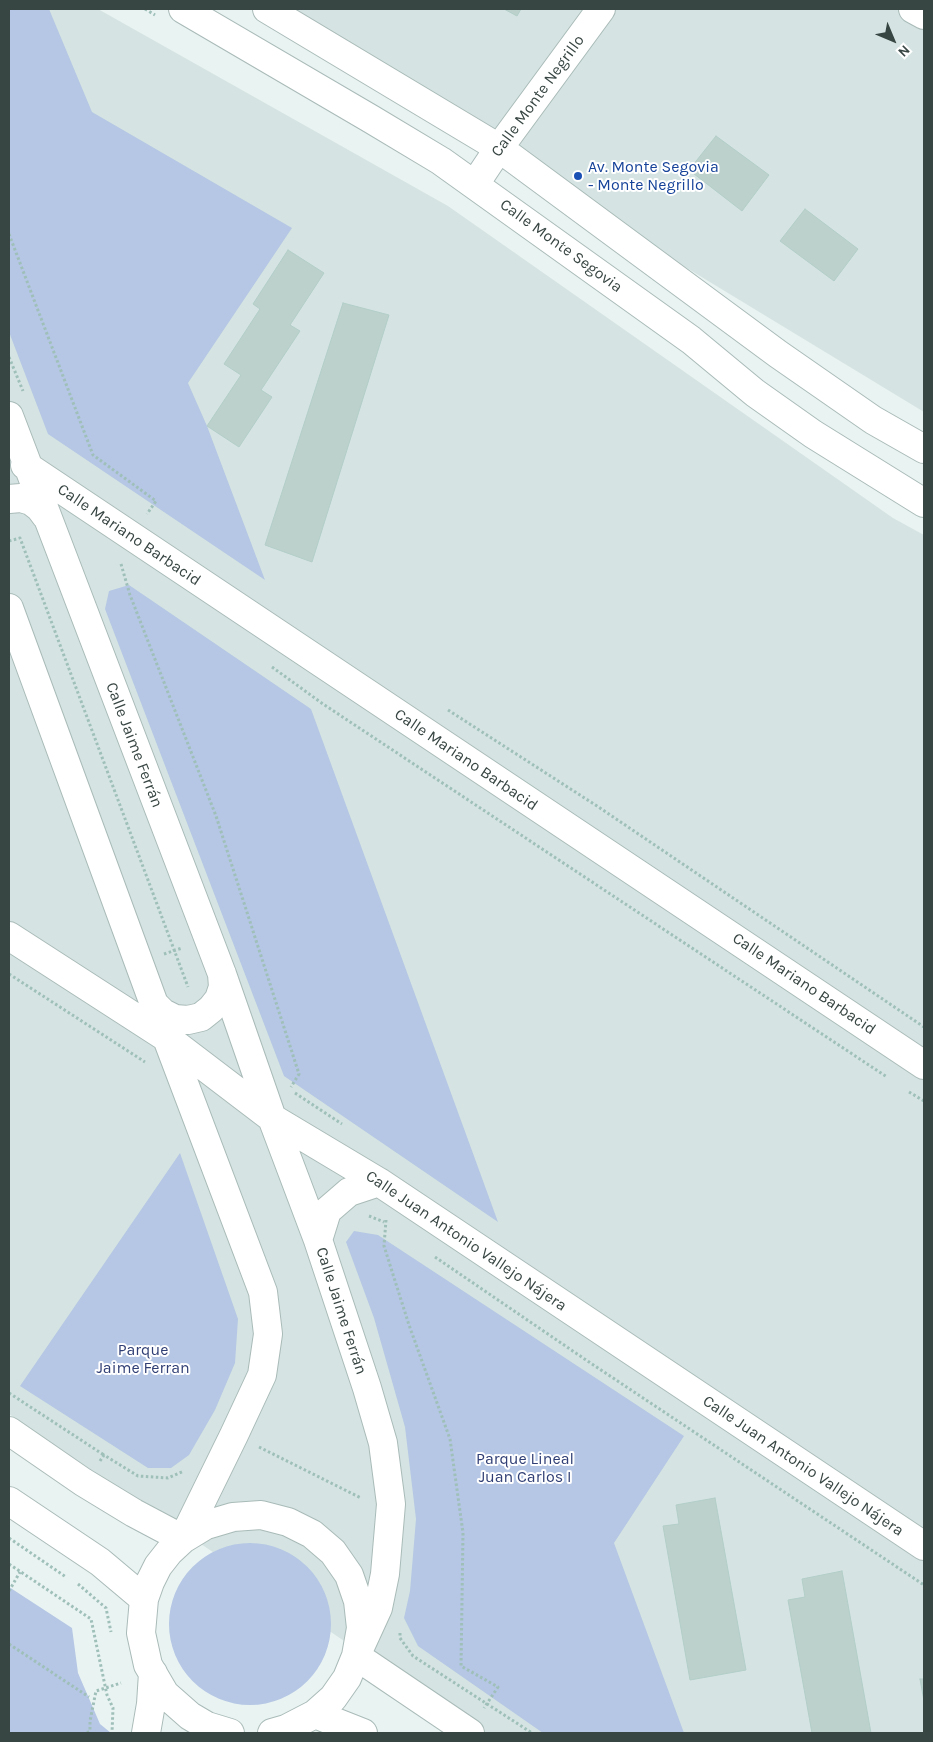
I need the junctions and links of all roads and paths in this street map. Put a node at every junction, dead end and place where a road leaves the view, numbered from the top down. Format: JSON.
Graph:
{"nodes":[{"id":1,"x":183,"y":9,"type":"edge"},
{"id":2,"x":267,"y":9,"type":"edge"},
{"id":3,"x":601,"y":9,"type":"edge"},
{"id":4,"x":913,"y":9,"type":"edge"},
{"id":5,"x":924,"y":14,"type":"edge"},
{"id":6,"x":500,"y":148,"type":"junction"},
{"id":7,"x":475,"y":184,"type":"junction"},
{"id":8,"x":9,"y":234,"type":"edge"},
{"id":9,"x":9,"y":356,"type":"edge"},
{"id":10,"x":18,"y":408,"type":"edge"},
{"id":11,"x":924,"y":449,"type":"edge"},
{"id":12,"x":18,"y":461,"type":"edge"},
{"id":13,"x":9,"y":499,"type":"edge"},
{"id":14,"x":924,"y":503,"type":"edge"},
{"id":15,"x":140,"y":510,"type":"dead end"},
{"id":16,"x":147,"y":514,"type":"junction"},
{"id":17,"x":46,"y":516,"type":"junction"},
{"id":18,"x":132,"y":537,"type":"junction"},
{"id":19,"x":9,"y":541,"type":"edge"},
{"id":20,"x":9,"y":608,"type":"edge"},
{"id":21,"x":268,"y":664,"type":"dead end"},
{"id":22,"x":448,"y":710,"type":"dead end"},
{"id":23,"x":9,"y":936,"type":"edge"},
{"id":24,"x":9,"y":974,"type":"edge"},
{"id":25,"x":222,"y":974,"type":"junction"},
{"id":26,"x":188,"y":987,"type":"dead end"},
{"id":27,"x":154,"y":1004,"type":"junction"},
{"id":28,"x":924,"y":1027,"type":"edge"},
{"id":29,"x":167,"y":1038,"type":"junction"},
{"id":30,"x":147,"y":1063,"type":"dead end"},
{"id":31,"x":924,"y":1064,"type":"edge"},
{"id":32,"x":894,"y":1082,"type":"dead end"},
{"id":33,"x":901,"y":1087,"type":"dead end"},
{"id":34,"x":290,"y":1090,"type":"dead end"},
{"id":35,"x":924,"y":1101,"type":"edge"},
{"id":36,"x":272,"y":1118,"type":"junction"},
{"id":37,"x":379,"y":1182,"type":"junction"},
{"id":38,"x":401,"y":1198,"type":"junction"},
{"id":39,"x":368,"y":1216,"type":"dead end"},
{"id":40,"x":385,"y":1222,"type":"junction"},
{"id":41,"x":390,"y":1226,"type":"dead end"},
{"id":42,"x":318,"y":1240,"type":"junction"},
{"id":43,"x":434,"y":1256,"type":"dead end"},
{"id":44,"x":9,"y":1393,"type":"edge"},
{"id":45,"x":9,"y":1431,"type":"edge"},
{"id":46,"x":104,"y":1455,"type":"dead end"},
{"id":47,"x":9,"y":1501,"type":"edge"},
{"id":48,"x":9,"y":1538,"type":"edge"},
{"id":49,"x":183,"y":1539,"type":"junction"},
{"id":50,"x":924,"y":1546,"type":"edge"},
{"id":51,"x":9,"y":1564,"type":"edge"},
{"id":52,"x":20,"y":1572,"type":"junction"},
{"id":53,"x":924,"y":1584,"type":"edge"},
{"id":54,"x":9,"y":1591,"type":"edge"},
{"id":55,"x":144,"y":1600,"type":"junction"},
{"id":56,"x":400,"y":1628,"type":"dead end"},
{"id":57,"x":112,"y":1636,"type":"dead end"},
{"id":58,"x":9,"y":1644,"type":"edge"},
{"id":59,"x":356,"y":1656,"type":"junction"},
{"id":60,"x":153,"y":1673,"type":"junction"},
{"id":61,"x":105,"y":1687,"type":"junction"},
{"id":62,"x":122,"y":1690,"type":"dead end"},
{"id":63,"x":89,"y":1697,"type":"dead end"},
{"id":64,"x":487,"y":1703,"type":"junction"},
{"id":65,"x":315,"y":1714,"type":"junction"},
{"id":66,"x":87,"y":1733,"type":"edge"},
{"id":67,"x":112,"y":1733,"type":"edge"},
{"id":68,"x":146,"y":1733,"type":"edge"},
{"id":69,"x":230,"y":1733,"type":"edge"},
{"id":70,"x":272,"y":1733,"type":"edge"},
{"id":71,"x":363,"y":1733,"type":"edge"},
{"id":72,"x":469,"y":1733,"type":"edge"},
{"id":73,"x":532,"y":1733,"type":"edge"}],
"edges":[{"from":1,"to":7,"type":"street","name":"Calle Monte Segovia"},
{"from":2,"to":6,"type":"street"},
{"from":3,"to":6,"type":"street","name":"Calle Monte Negrillo"},
{"from":4,"to":5,"type":"street"},
{"from":6,"to":7,"type":"street","name":"Calle Monte Negrillo"},
{"from":6,"to":11,"type":"street"},
{"from":7,"to":14,"type":"street","name":"Calle Monte Segovia"},
{"from":8,"to":16,"type":"path"},
{"from":9,"to":10,"type":"path"},
{"from":10,"to":12,"type":"street","name":"Calle Jaime Ferrán"},
{"from":12,"to":17,"type":"street","name":"Calle Jaime Ferrán"},
{"from":12,"to":18,"type":"street","name":"Calle Mariano Barbacid"},
{"from":13,"to":17,"type":"street","name":"Calle Jaime Ferrán"},
{"from":15,"to":16,"type":"path"},
{"from":16,"to":18,"type":"path"},
{"from":17,"to":25,"type":"street","name":"Calle Jaime Ferrán"},
{"from":18,"to":31,"type":"street","name":"Calle Mariano Barbacid"},
{"from":18,"to":34,"type":"path"},
{"from":19,"to":26,"type":"path"},
{"from":20,"to":27,"type":"street"},
{"from":21,"to":32,"type":"path"},
{"from":22,"to":28,"type":"path"},
{"from":23,"to":29,"type":"street","name":"Calle Juan Antonio Vallejo Nájera"},
{"from":24,"to":30,"type":"path"},
{"from":25,"to":27,"type":"street","name":"Calle Jaime Ferrán"},
{"from":25,"to":36,"type":"street","name":"Calle Jaime Ferrán"},
{"from":27,"to":29,"type":"street"},
{"from":29,"to":36,"type":"street","name":"Calle Juan Antonio Vallejo Nájera"},
{"from":29,"to":49,"type":"street"},
{"from":33,"to":35,"type":"path"},
{"from":36,"to":37,"type":"street","name":"Calle Juan Antonio Vallejo Nájera"},
{"from":36,"to":42,"type":"street","name":"Calle Jaime Ferrán"},
{"from":37,"to":38,"type":"street","name":"Calle Juan Antonio Vallejo Nájera"},
{"from":37,"to":42,"type":"street"},
{"from":38,"to":40,"type":"path"},
{"from":38,"to":50,"type":"street","name":"Calle Juan Antonio Vallejo Nájera"},
{"from":39,"to":40,"type":"path"},
{"from":40,"to":41,"type":"path"},
{"from":40,"to":64,"type":"path"},
{"from":42,"to":59,"type":"street","name":"Calle Jaime Ferrán"},
{"from":43,"to":53,"type":"path"},
{"from":44,"to":46,"type":"path"},
{"from":45,"to":49,"type":"street"},
{"from":47,"to":55,"type":"street"},
{"from":48,"to":57,"type":"path"},
{"from":49,"to":55,"type":"street"},
{"from":49,"to":59,"type":"street"},
{"from":51,"to":52,"type":"path"},
{"from":52,"to":54,"type":"path"},
{"from":52,"to":61,"type":"path"},
{"from":55,"to":60,"type":"street"},
{"from":56,"to":64,"type":"path"},
{"from":58,"to":63,"type":"path"},
{"from":59,"to":65,"type":"street"},
{"from":59,"to":72,"type":"street"},
{"from":60,"to":68,"type":"street"},
{"from":60,"to":69,"type":"street"},
{"from":61,"to":62,"type":"path"},
{"from":61,"to":66,"type":"path"},
{"from":61,"to":67,"type":"path"},
{"from":64,"to":72,"type":"path"},
{"from":64,"to":73,"type":"path"},
{"from":65,"to":70,"type":"street"},
{"from":65,"to":71,"type":"street"}]}
